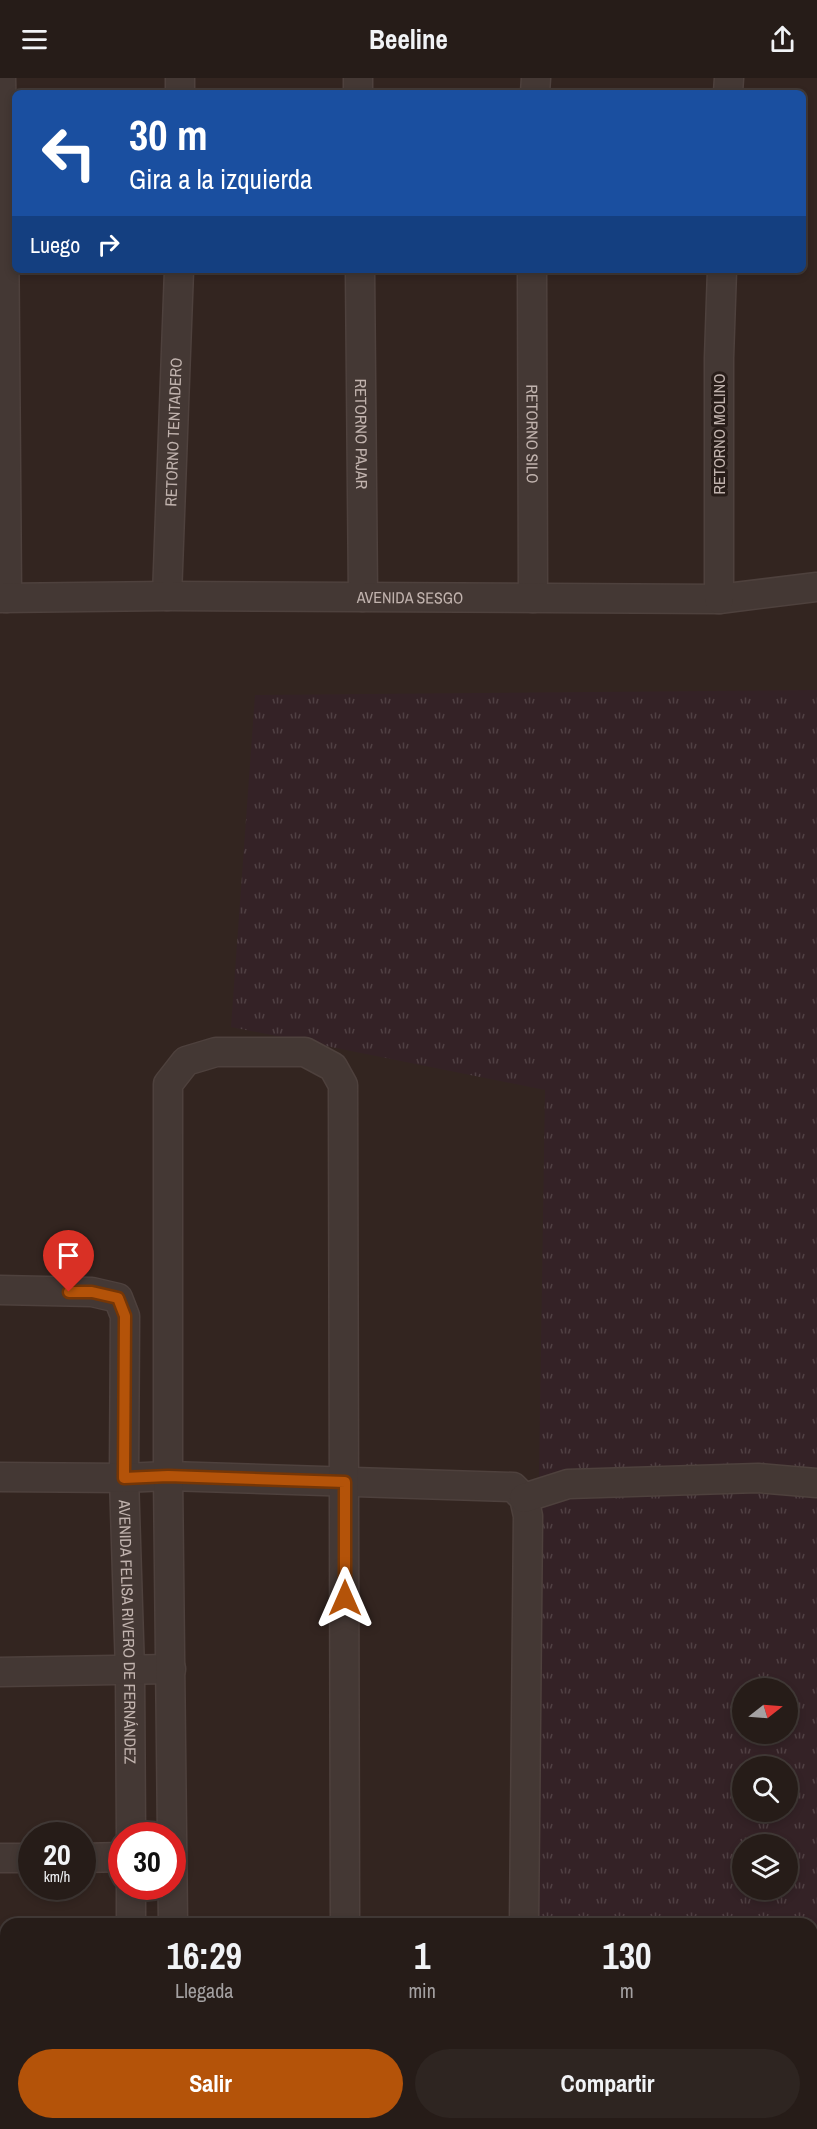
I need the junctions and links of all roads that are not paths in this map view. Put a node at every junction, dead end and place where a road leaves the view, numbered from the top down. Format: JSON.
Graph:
{"nodes":[{"id":1,"x":1,"y":78,"type":"edge"},
{"id":2,"x":179,"y":273,"type":"edge"},
{"id":3,"x":360,"y":273,"type":"edge"},
{"id":4,"x":532,"y":273,"type":"edge"},
{"id":5,"x":722,"y":273,"type":"edge"},
{"id":6,"x":817,"y":587,"type":"edge"},
{"id":7,"x":167,"y":596,"type":"junction"},
{"id":8,"x":363,"y":597,"type":"junction"},
{"id":9,"x":3,"y":598,"type":"edge"},
{"id":10,"x":533,"y":598,"type":"junction"},
{"id":11,"x":719,"y":599,"type":"junction"},
{"id":12,"x":0,"y":1290,"type":"edge"},
{"id":13,"x":168,"y":1476,"type":"junction"},
{"id":14,"x":0,"y":1477,"type":"edge"},
{"id":15,"x":124,"y":1478,"type":"junction"},
{"id":16,"x":345,"y":1482,"type":"junction"},
{"id":17,"x":817,"y":1483,"type":"edge"},
{"id":18,"x":524,"y":1498,"type":"junction"},
{"id":19,"x":171,"y":1669,"type":"junction"},
{"id":20,"x":130,"y":1671,"type":"junction"},
{"id":21,"x":0,"y":1672,"type":"edge"},
{"id":22,"x":131,"y":1822,"type":"edge"},
{"id":23,"x":173,"y":1822,"type":"edge"},
{"id":24,"x":0,"y":1858,"type":"edge"},
{"id":25,"x":18,"y":1858,"type":"edge"},
{"id":26,"x":131,"y":1900,"type":"edge"},
{"id":27,"x":173,"y":1900,"type":"edge"},
{"id":28,"x":131,"y":1918,"type":"edge"},
{"id":29,"x":173,"y":1918,"type":"edge"},
{"id":30,"x":345,"y":1918,"type":"edge"},
{"id":31,"x":524,"y":1918,"type":"edge"}],
"edges":[{"from":1,"to":9,"type":"street"},
{"from":2,"to":7,"type":"street","name":"RETORNO TENTADERO"},
{"from":3,"to":8,"type":"street","name":"RETORNO PAJAR"},
{"from":4,"to":10,"type":"street","name":"RETORNO SILO"},
{"from":5,"to":11,"type":"street","name":"RETORNO MOLINO"},
{"from":6,"to":11,"type":"street","name":"AVENIDA SESGO"},
{"from":7,"to":8,"type":"street","name":"AVENIDA SESGO"},
{"from":7,"to":9,"type":"street","name":"AVENIDA SESGO"},
{"from":8,"to":10,"type":"street","name":"AVENIDA SESGO"},
{"from":10,"to":11,"type":"street","name":"AVENIDA SESGO"},
{"from":12,"to":15,"type":"street","name":"AVENIDA FELISA RIVERO DE FERNÁNDEZ"},
{"from":13,"to":15,"type":"street"},
{"from":13,"to":16,"type":"street"},
{"from":13,"to":16,"type":"street"},
{"from":13,"to":19,"type":"street"},
{"from":14,"to":15,"type":"street"},
{"from":15,"to":20,"type":"street","name":"AVENIDA FELISA RIVERO DE FERNÁNDEZ"},
{"from":16,"to":18,"type":"street"},
{"from":16,"to":30,"type":"street"},
{"from":17,"to":18,"type":"street"},
{"from":18,"to":31,"type":"street"},
{"from":19,"to":20,"type":"street"},
{"from":19,"to":23,"type":"street"},
{"from":20,"to":21,"type":"street"},
{"from":20,"to":22,"type":"street","name":"AVENIDA FELISA RIVERO DE FERNÁNDEZ"},
{"from":24,"to":25,"type":"street"},
{"from":26,"to":28,"type":"street"},
{"from":27,"to":29,"type":"street"}]}
